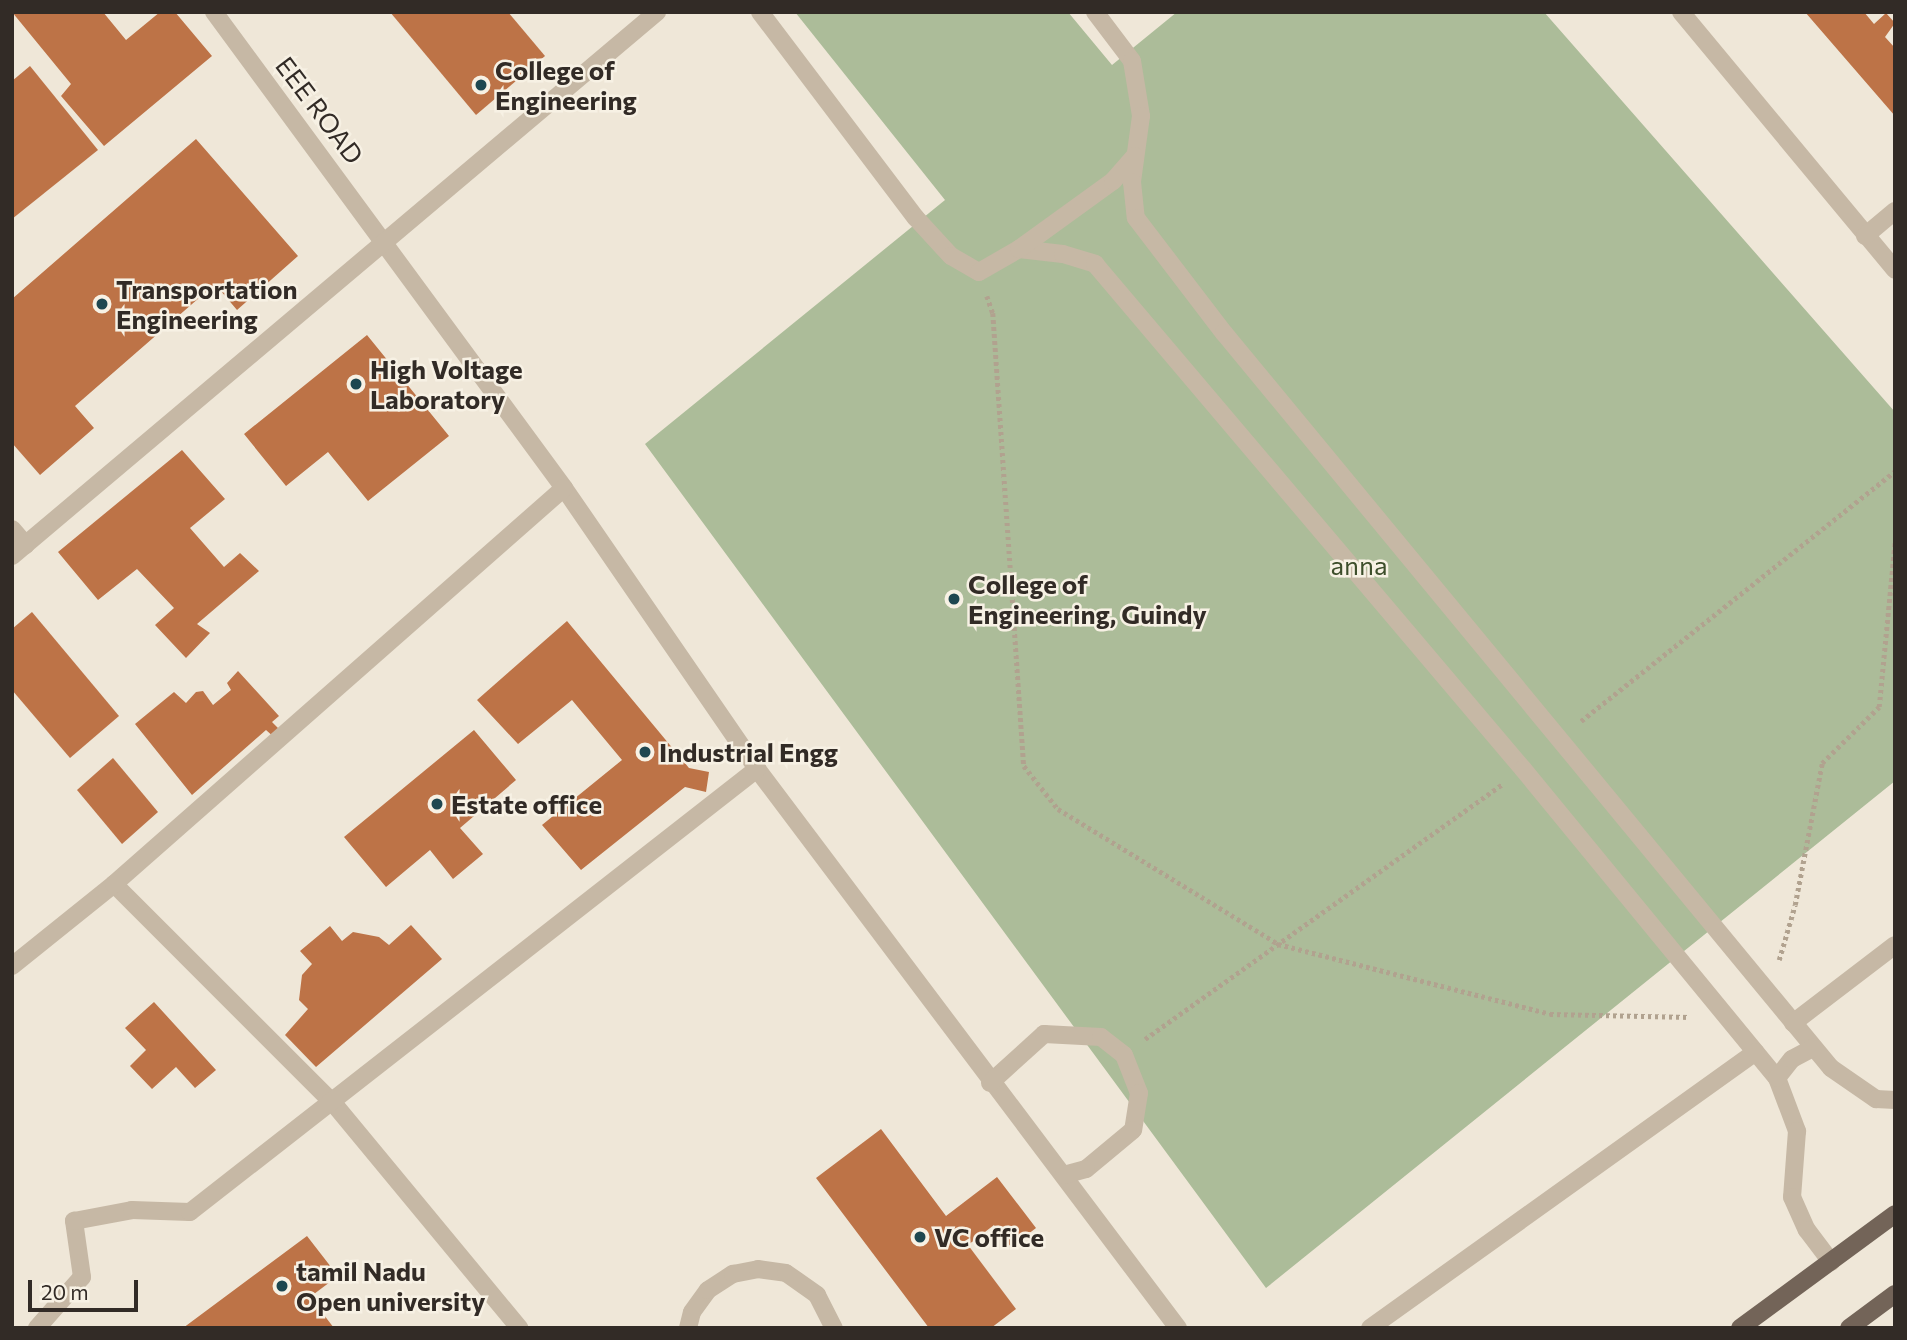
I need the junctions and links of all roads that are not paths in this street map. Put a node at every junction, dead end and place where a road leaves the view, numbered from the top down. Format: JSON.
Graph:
{"nodes":[{"id":1,"x":214,"y":12,"type":"edge"},
{"id":2,"x":657,"y":12,"type":"edge"},
{"id":3,"x":760,"y":12,"type":"edge"},
{"id":4,"x":1095,"y":12,"type":"edge"},
{"id":5,"x":1681,"y":12,"type":"edge"},
{"id":6,"x":1135,"y":156,"type":"junction"},
{"id":7,"x":1895,"y":211,"type":"edge"},
{"id":8,"x":1865,"y":236,"type":"junction"},
{"id":9,"x":384,"y":239,"type":"junction"},
{"id":10,"x":1019,"y":249,"type":"junction"},
{"id":11,"x":1895,"y":270,"type":"edge"},
{"id":12,"x":564,"y":488,"type":"junction"},
{"id":13,"x":12,"y":529,"type":"edge"},
{"id":14,"x":19,"y":550,"type":"edge"},
{"id":15,"x":757,"y":769,"type":"junction"},
{"id":16,"x":114,"y":884,"type":"junction"},
{"id":17,"x":1895,"y":945,"type":"edge"},
{"id":18,"x":12,"y":966,"type":"edge"},
{"id":19,"x":1793,"y":1023,"type":"junction"},
{"id":20,"x":1814,"y":1048,"type":"junction"},
{"id":21,"x":1755,"y":1052,"type":"junction"},
{"id":22,"x":1777,"y":1078,"type":"junction"},
{"id":23,"x":990,"y":1083,"type":"junction"},
{"id":24,"x":1895,"y":1100,"type":"edge"},
{"id":25,"x":334,"y":1104,"type":"junction"},
{"id":26,"x":1064,"y":1175,"type":"junction"},
{"id":27,"x":1895,"y":1214,"type":"edge"},
{"id":28,"x":1831,"y":1262,"type":"junction"},
{"id":29,"x":1895,"y":1294,"type":"edge"},
{"id":30,"x":37,"y":1328,"type":"edge"},
{"id":31,"x":519,"y":1328,"type":"edge"},
{"id":32,"x":688,"y":1328,"type":"edge"},
{"id":33,"x":834,"y":1328,"type":"edge"},
{"id":34,"x":1178,"y":1328,"type":"edge"},
{"id":35,"x":1370,"y":1328,"type":"edge"},
{"id":36,"x":1740,"y":1328,"type":"edge"},
{"id":37,"x":1849,"y":1328,"type":"edge"}],
"edges":[{"from":1,"to":9,"type":"lane","name":"EEE ROAD"},
{"from":2,"to":9,"type":"lane"},
{"from":3,"to":10,"type":"lane"},
{"from":4,"to":6,"type":"lane"},
{"from":5,"to":8,"type":"lane"},
{"from":6,"to":10,"type":"lane"},
{"from":6,"to":19,"type":"lane"},
{"from":7,"to":8,"type":"lane"},
{"from":8,"to":11,"type":"lane"},
{"from":9,"to":12,"type":"lane","name":"EEE ROAD"},
{"from":9,"to":14,"type":"lane"},
{"from":10,"to":21,"type":"lane"},
{"from":12,"to":15,"type":"lane","name":"EEE ROAD"},
{"from":12,"to":16,"type":"lane"},
{"from":13,"to":14,"type":"lane"},
{"from":15,"to":23,"type":"lane","name":"EEE ROAD"},
{"from":15,"to":25,"type":"lane"},
{"from":16,"to":18,"type":"lane"},
{"from":16,"to":25,"type":"lane"},
{"from":17,"to":19,"type":"lane"},
{"from":19,"to":20,"type":"lane"},
{"from":20,"to":22,"type":"lane"},
{"from":20,"to":24,"type":"lane"},
{"from":21,"to":22,"type":"lane"},
{"from":21,"to":35,"type":"lane"},
{"from":22,"to":28,"type":"lane"},
{"from":23,"to":26,"type":"lane"},
{"from":23,"to":26,"type":"lane"},
{"from":25,"to":30,"type":"lane"},
{"from":25,"to":31,"type":"lane"},
{"from":26,"to":34,"type":"lane"},
{"from":27,"to":28,"type":"main road"},
{"from":28,"to":36,"type":"main road"},
{"from":29,"to":37,"type":"main road"},
{"from":32,"to":33,"type":"lane"}]}
